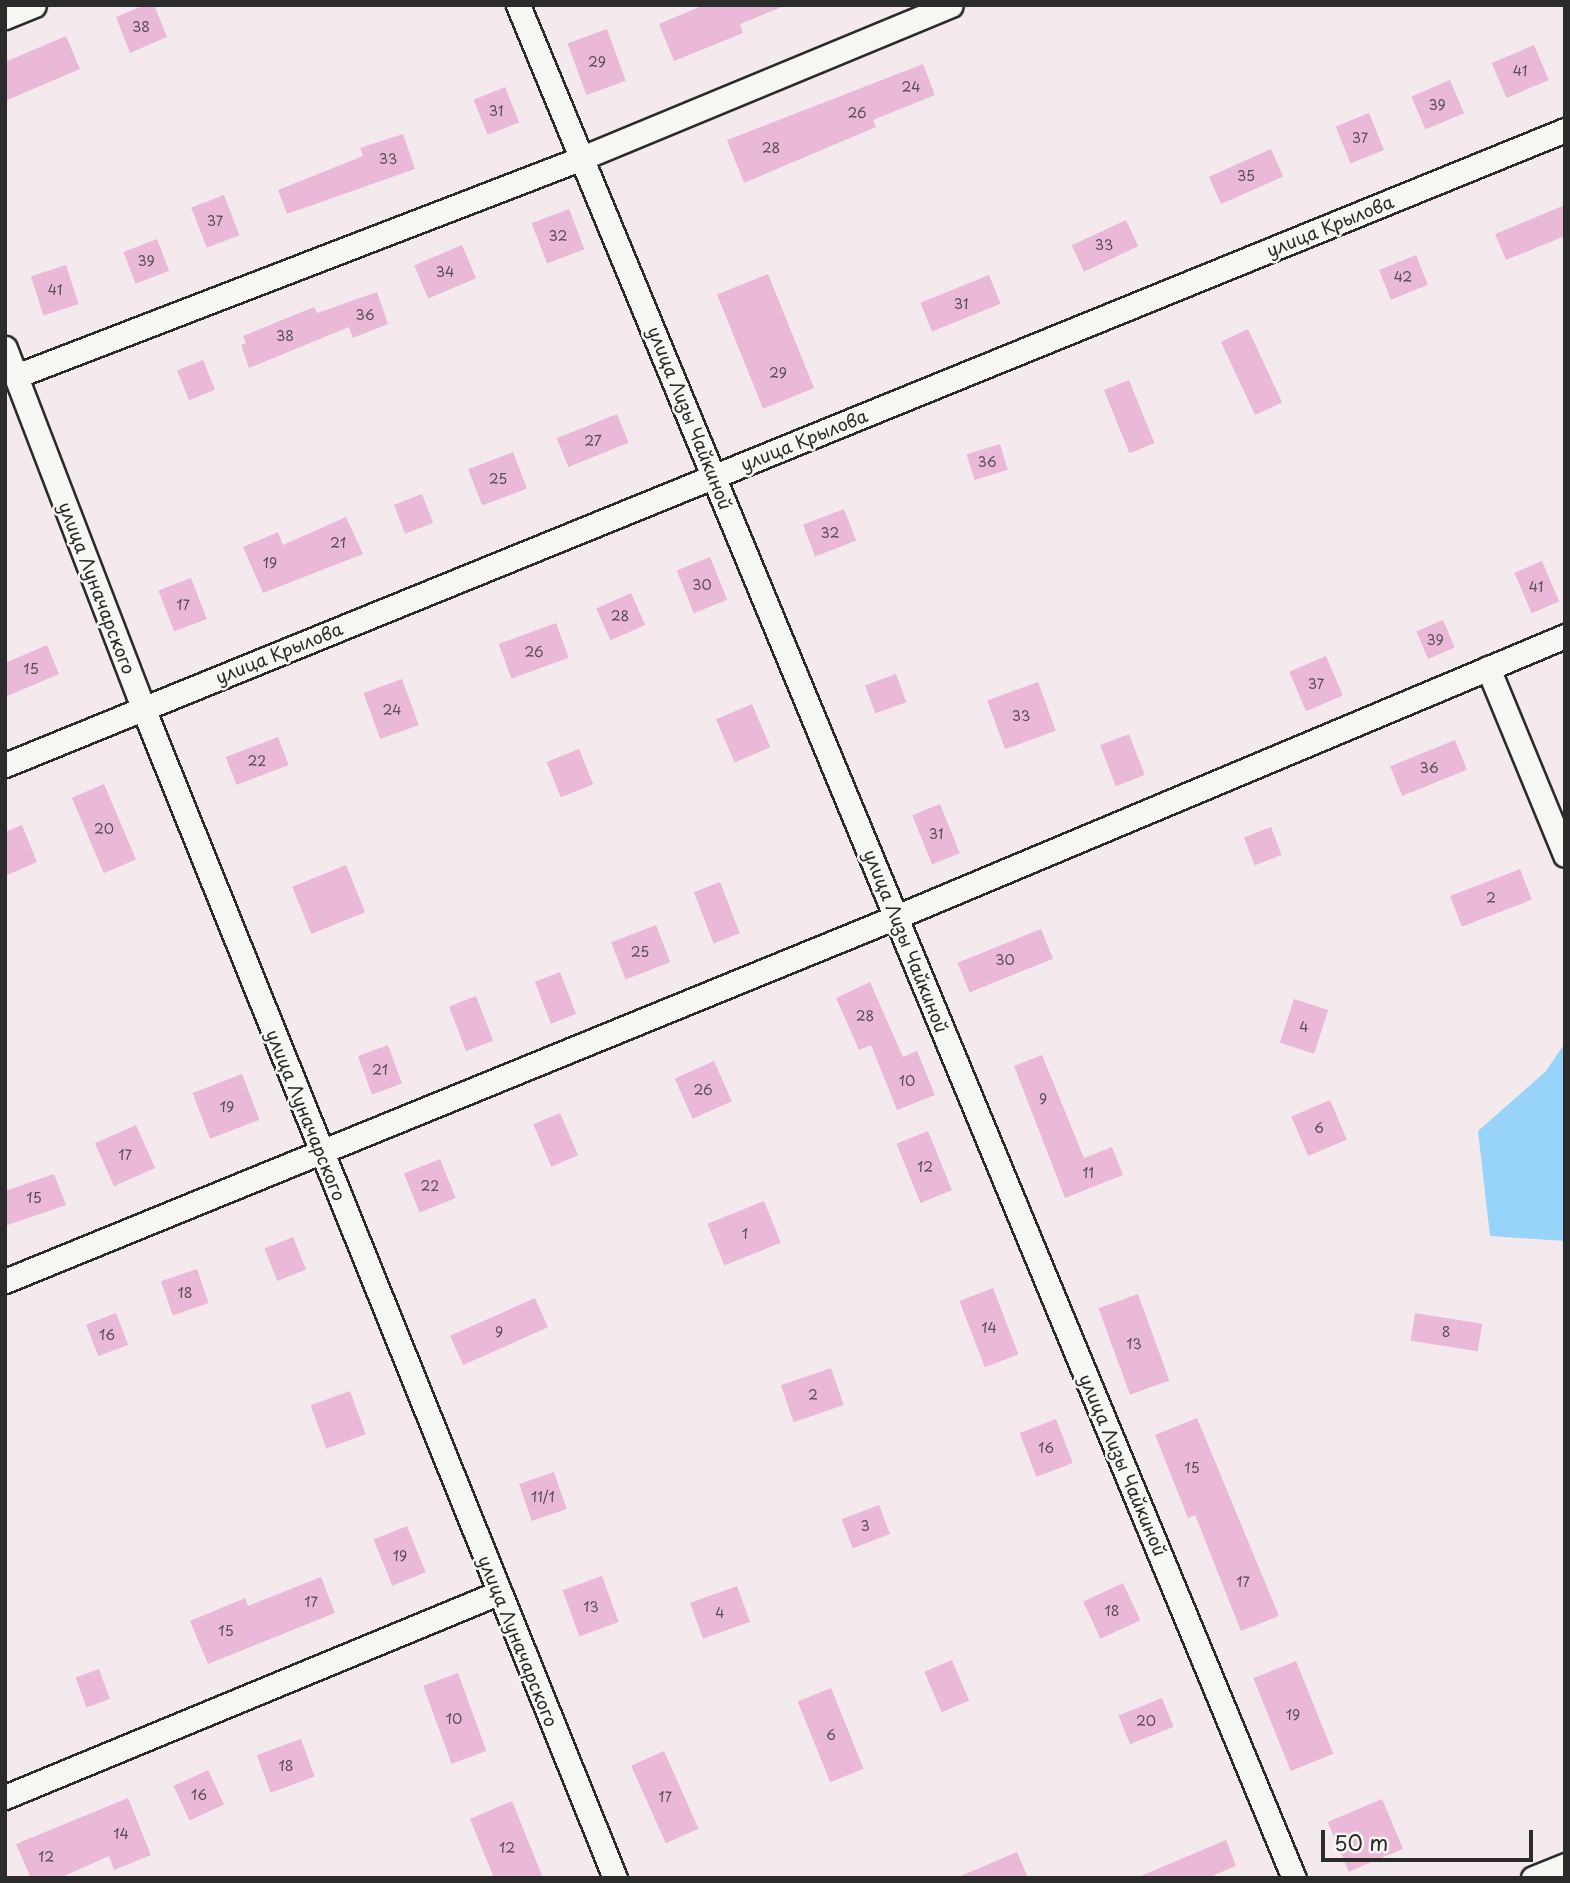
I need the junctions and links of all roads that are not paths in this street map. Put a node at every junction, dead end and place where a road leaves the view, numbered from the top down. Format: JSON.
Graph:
{"nodes":[{"id":1,"x":34,"y":5,"type":"edge"},
{"id":2,"x":518,"y":5,"type":"edge"},
{"id":3,"x":951,"y":5,"type":"edge"},
{"id":4,"x":5,"y":17,"type":"edge"},
{"id":5,"x":1565,"y":130,"type":"edge"},
{"id":6,"x":582,"y":158,"type":"junction"},
{"id":7,"x":5,"y":348,"type":"edge"},
{"id":8,"x":16,"y":376,"type":"junction"},
{"id":9,"x":714,"y":477,"type":"junction"},
{"id":10,"x":1565,"y":636,"type":"edge"},
{"id":11,"x":1488,"y":668,"type":"junction"},
{"id":12,"x":143,"y":708,"type":"junction"},
{"id":13,"x":5,"y":765,"type":"edge"},
{"id":14,"x":1565,"y":855,"type":"edge"},
{"id":15,"x":896,"y":917,"type":"junction"},
{"id":16,"x":320,"y":1149,"type":"junction"},
{"id":17,"x":5,"y":1282,"type":"edge"},
{"id":18,"x":498,"y":1593,"type":"junction"},
{"id":19,"x":5,"y":1797,"type":"edge"},
{"id":20,"x":1565,"y":1865,"type":"edge"},
{"id":21,"x":615,"y":1878,"type":"edge"},
{"id":22,"x":1294,"y":1878,"type":"edge"},
{"id":23,"x":1533,"y":1878,"type":"edge"}],
"edges":[{"from":1,"to":4,"type":"street"},
{"from":2,"to":6,"type":"street","name":"улица Лизы Чайкиной"},
{"from":3,"to":6,"type":"street"},
{"from":5,"to":9,"type":"street","name":"улица Крылова"},
{"from":6,"to":8,"type":"street"},
{"from":6,"to":9,"type":"street","name":"улица Лизы Чайкиной"},
{"from":7,"to":8,"type":"street","name":"улица Луначарского"},
{"from":8,"to":12,"type":"street","name":"улица Луначарского"},
{"from":9,"to":12,"type":"street","name":"улица Крылова"},
{"from":9,"to":15,"type":"street","name":"улица Лизы Чайкиной"},
{"from":10,"to":11,"type":"street"},
{"from":11,"to":14,"type":"street"},
{"from":11,"to":15,"type":"street"},
{"from":12,"to":13,"type":"street","name":"улица Крылова"},
{"from":12,"to":16,"type":"street","name":"улица Луначарского"},
{"from":15,"to":16,"type":"street"},
{"from":15,"to":22,"type":"street","name":"улица Лизы Чайкиной"},
{"from":16,"to":17,"type":"street"},
{"from":16,"to":18,"type":"street","name":"улица Луначарского"},
{"from":18,"to":19,"type":"street"},
{"from":18,"to":21,"type":"street","name":"улица Луначарского"},
{"from":20,"to":23,"type":"street"}]}
